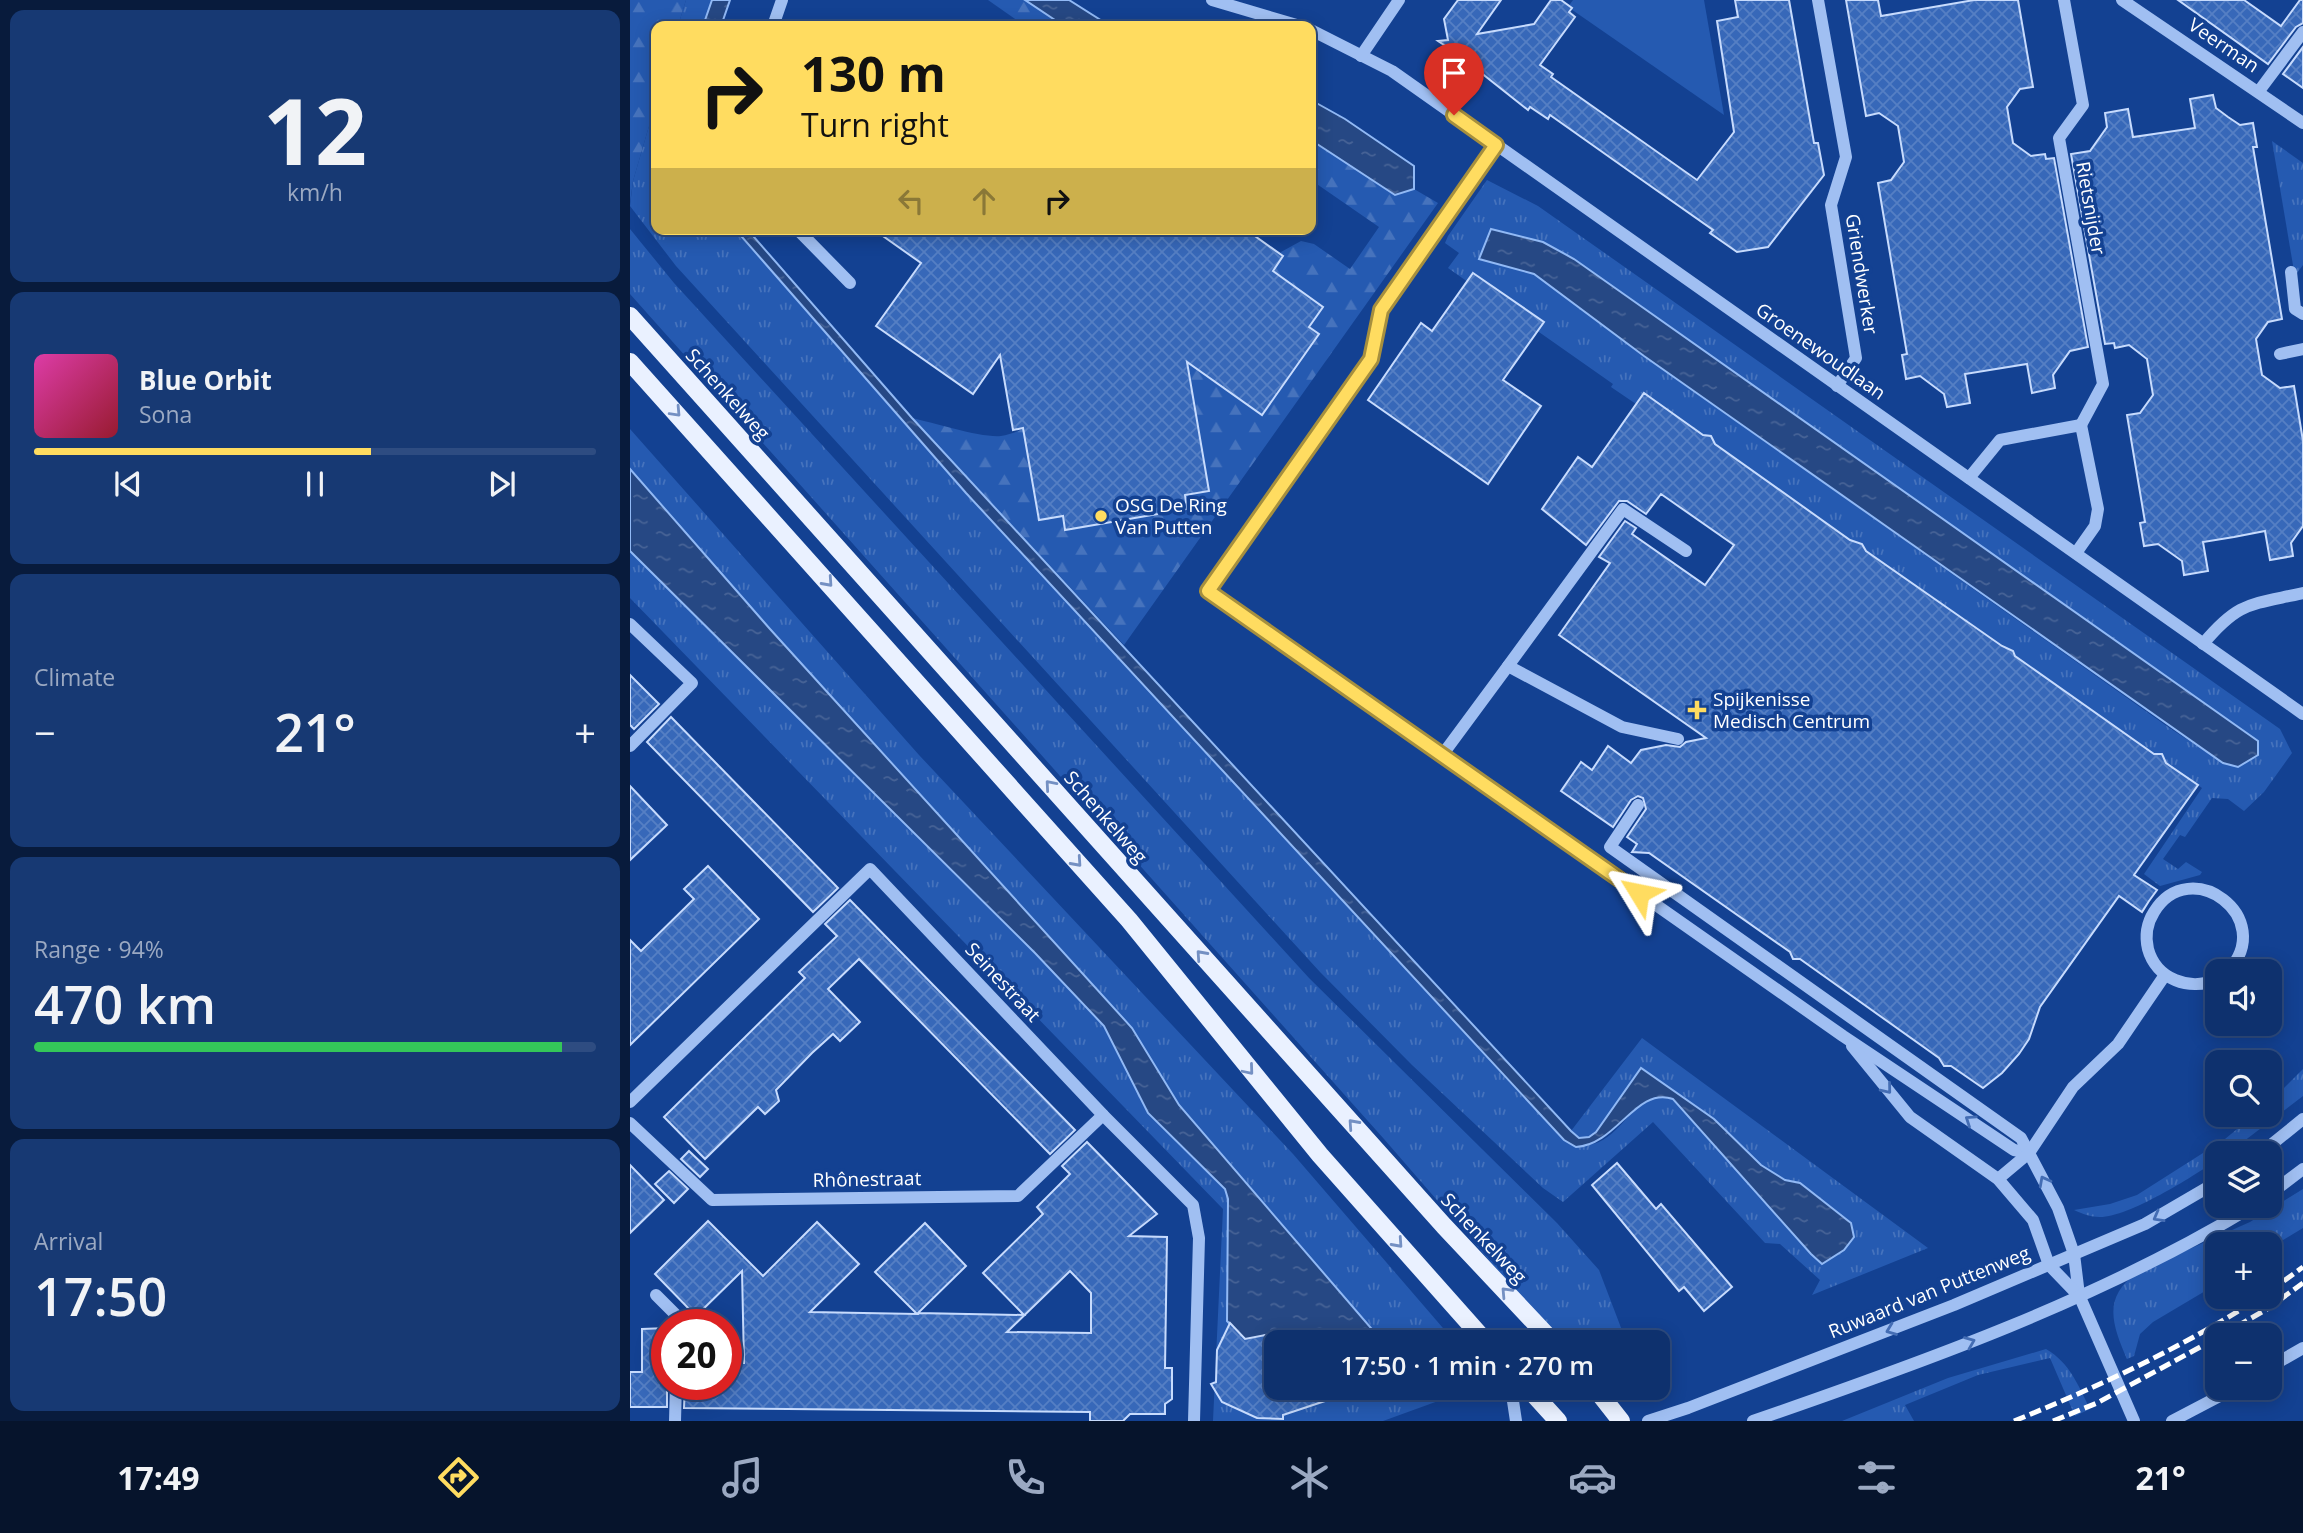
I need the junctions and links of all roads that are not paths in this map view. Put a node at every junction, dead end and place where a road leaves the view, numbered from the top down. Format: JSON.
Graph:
{"nodes":[{"id":1,"x":782,"y":0,"type":"edge"},
{"id":2,"x":1212,"y":0,"type":"edge"},
{"id":3,"x":1399,"y":0,"type":"edge"},
{"id":4,"x":1818,"y":0,"type":"edge"},
{"id":5,"x":2064,"y":0,"type":"edge"},
{"id":6,"x":2122,"y":0,"type":"edge"},
{"id":7,"x":775,"y":21,"type":"edge"},
{"id":8,"x":1283,"y":21,"type":"edge"},
{"id":9,"x":2303,"y":32,"type":"edge"},
{"id":10,"x":1316,"y":33,"type":"edge"},
{"id":11,"x":1361,"y":56,"type":"junction"},
{"id":12,"x":2259,"y":91,"type":"junction"},
{"id":13,"x":2303,"y":123,"type":"edge"},
{"id":14,"x":1496,"y":145,"type":"junction"},
{"id":15,"x":803,"y":235,"type":"edge"},
{"id":16,"x":2291,"y":272,"type":"dead end"},
{"id":17,"x":850,"y":284,"type":"dead end"},
{"id":18,"x":2303,"y":314,"type":"edge"},
{"id":19,"x":630,"y":316,"type":"edge"},
{"id":20,"x":2303,"y":349,"type":"edge"},
{"id":21,"x":2280,"y":354,"type":"dead end"},
{"id":22,"x":630,"y":362,"type":"edge"},
{"id":23,"x":1837,"y":386,"type":"junction"},
{"id":24,"x":2081,"y":425,"type":"junction"},
{"id":25,"x":1969,"y":478,"type":"junction"},
{"id":26,"x":1686,"y":551,"type":"dead end"},
{"id":27,"x":2076,"y":553,"type":"junction"},
{"id":28,"x":2303,"y":593,"type":"edge"},
{"id":29,"x":630,"y":624,"type":"edge"},
{"id":30,"x":2203,"y":645,"type":"junction"},
{"id":31,"x":1508,"y":666,"type":"junction"},
{"id":32,"x":2303,"y":714,"type":"edge"},
{"id":33,"x":1678,"y":739,"type":"dead end"},
{"id":34,"x":630,"y":746,"type":"edge"},
{"id":35,"x":1443,"y":754,"type":"junction"},
{"id":36,"x":1638,"y":805,"type":"dead end"},
{"id":37,"x":2235,"y":959,"type":"edge"},
{"id":38,"x":2165,"y":975,"type":"junction"},
{"id":39,"x":2205,"y":981,"type":"edge"},
{"id":40,"x":1843,"y":1036,"type":"junction"},
{"id":41,"x":630,"y":1102,"type":"edge"},
{"id":42,"x":1103,"y":1115,"type":"junction"},
{"id":43,"x":2303,"y":1119,"type":"edge"},
{"id":44,"x":630,"y":1123,"type":"edge"},
{"id":45,"x":2276,"y":1141,"type":"edge"},
{"id":46,"x":2029,"y":1153,"type":"junction"},
{"id":47,"x":2303,"y":1168,"type":"edge"},
{"id":48,"x":1998,"y":1179,"type":"junction"},
{"id":49,"x":2282,"y":1185,"type":"edge"},
{"id":50,"x":2205,"y":1189,"type":"edge"},
{"id":51,"x":2232,"y":1218,"type":"edge"},
{"id":52,"x":2074,"y":1254,"type":"junction"},
{"id":53,"x":2049,"y":1265,"type":"junction"},
{"id":54,"x":656,"y":1295,"type":"dead end"},
{"id":55,"x":2079,"y":1295,"type":"junction"},
{"id":56,"x":670,"y":1309,"type":"edge"},
{"id":57,"x":1475,"y":1330,"type":"edge"},
{"id":58,"x":1542,"y":1330,"type":"edge"},
{"id":59,"x":2303,"y":1348,"type":"edge"},
{"id":60,"x":2282,"y":1360,"type":"edge"},
{"id":61,"x":676,"y":1400,"type":"edge"},
{"id":62,"x":1513,"y":1400,"type":"edge"},
{"id":63,"x":1539,"y":1400,"type":"edge"},
{"id":64,"x":1604,"y":1400,"type":"edge"},
{"id":65,"x":2212,"y":1400,"type":"edge"},
{"id":66,"x":1791,"y":1408,"type":"junction"},
{"id":67,"x":675,"y":1421,"type":"edge"},
{"id":68,"x":1194,"y":1421,"type":"edge"},
{"id":69,"x":1516,"y":1421,"type":"edge"},
{"id":70,"x":1558,"y":1421,"type":"edge"},
{"id":71,"x":1621,"y":1421,"type":"edge"},
{"id":72,"x":1648,"y":1421,"type":"edge"},
{"id":73,"x":1753,"y":1421,"type":"edge"},
{"id":74,"x":1782,"y":1421,"type":"edge"},
{"id":75,"x":2134,"y":1421,"type":"edge"},
{"id":76,"x":2172,"y":1421,"type":"edge"}],
"edges":[{"from":1,"to":7,"type":"street"},
{"from":2,"to":8,"type":"street"},
{"from":3,"to":11,"type":"street"},
{"from":4,"to":23,"type":"street","name":"Griendwerker"},
{"from":5,"to":24,"type":"street","name":"Rietsnijder"},
{"from":6,"to":12,"type":"street","name":"Veerman"},
{"from":9,"to":12,"type":"street"},
{"from":10,"to":11,"type":"street","name":"Groenewoudlaan"},
{"from":11,"to":14,"type":"street","name":"Groenewoudlaan"},
{"from":12,"to":13,"type":"street","name":"Veerman"},
{"from":14,"to":23,"type":"street","name":"Groenewoudlaan"},
{"from":14,"to":35,"type":"street"},
{"from":15,"to":17,"type":"street"},
{"from":16,"to":18,"type":"street"},
{"from":58,"to":19,"type":"main road","name":"Schenkelweg","one_way":true},
{"from":20,"to":21,"type":"street"},
{"from":22,"to":57,"type":"main road","one_way":true},
{"from":23,"to":25,"type":"street","name":"Groenewoudlaan"},
{"from":24,"to":25,"type":"street"},
{"from":24,"to":27,"type":"street"},
{"from":25,"to":27,"type":"street","name":"Groenewoudlaan"},
{"from":26,"to":31,"type":"street"},
{"from":27,"to":30,"type":"street","name":"Groenewoudlaan"},
{"from":28,"to":30,"type":"street"},
{"from":29,"to":34,"type":"street"},
{"from":30,"to":32,"type":"street","name":"Groenewoudlaan"},
{"from":31,"to":33,"type":"street"},
{"from":31,"to":35,"type":"street"},
{"from":35,"to":40,"type":"street"},
{"from":36,"to":46,"type":"street"},
{"from":37,"to":38,"type":"street"},
{"from":38,"to":39,"type":"street"},
{"from":38,"to":46,"type":"street"},
{"from":46,"to":40,"type":"street","one_way":true},
{"from":40,"to":48,"type":"street","one_way":true},
{"from":41,"to":42,"type":"street","name":"Seinestraat"},
{"from":42,"to":44,"type":"street","name":"Rhônestraat"},
{"from":42,"to":68,"type":"street","name":"Seinestraat"},
{"from":43,"to":45,"type":"street"},
{"from":46,"to":48,"type":"street"},
{"from":52,"to":46,"type":"street","one_way":true},
{"from":47,"to":49,"type":"street"},
{"from":48,"to":53,"type":"street"},
{"from":50,"to":52,"type":"street","name":"Ruwaard van Puttenweg","one_way":true},
{"from":51,"to":55,"type":"street"},
{"from":52,"to":53,"type":"street","name":"Ruwaard van Puttenweg"},
{"from":52,"to":55,"type":"street"},
{"from":53,"to":55,"type":"street"},
{"from":53,"to":72,"type":"street","name":"Ruwaard van Puttenweg","one_way":true},
{"from":54,"to":56,"type":"street"},
{"from":66,"to":55,"type":"street","one_way":true},
{"from":55,"to":75,"type":"street"},
{"from":59,"to":60,"type":"street"},
{"from":61,"to":67,"type":"street"},
{"from":62,"to":69,"type":"street"},
{"from":63,"to":70,"type":"main road"},
{"from":64,"to":71,"type":"main road"},
{"from":65,"to":76,"type":"street"},
{"from":66,"to":73,"type":"street"},
{"from":66,"to":74,"type":"street"}]}
